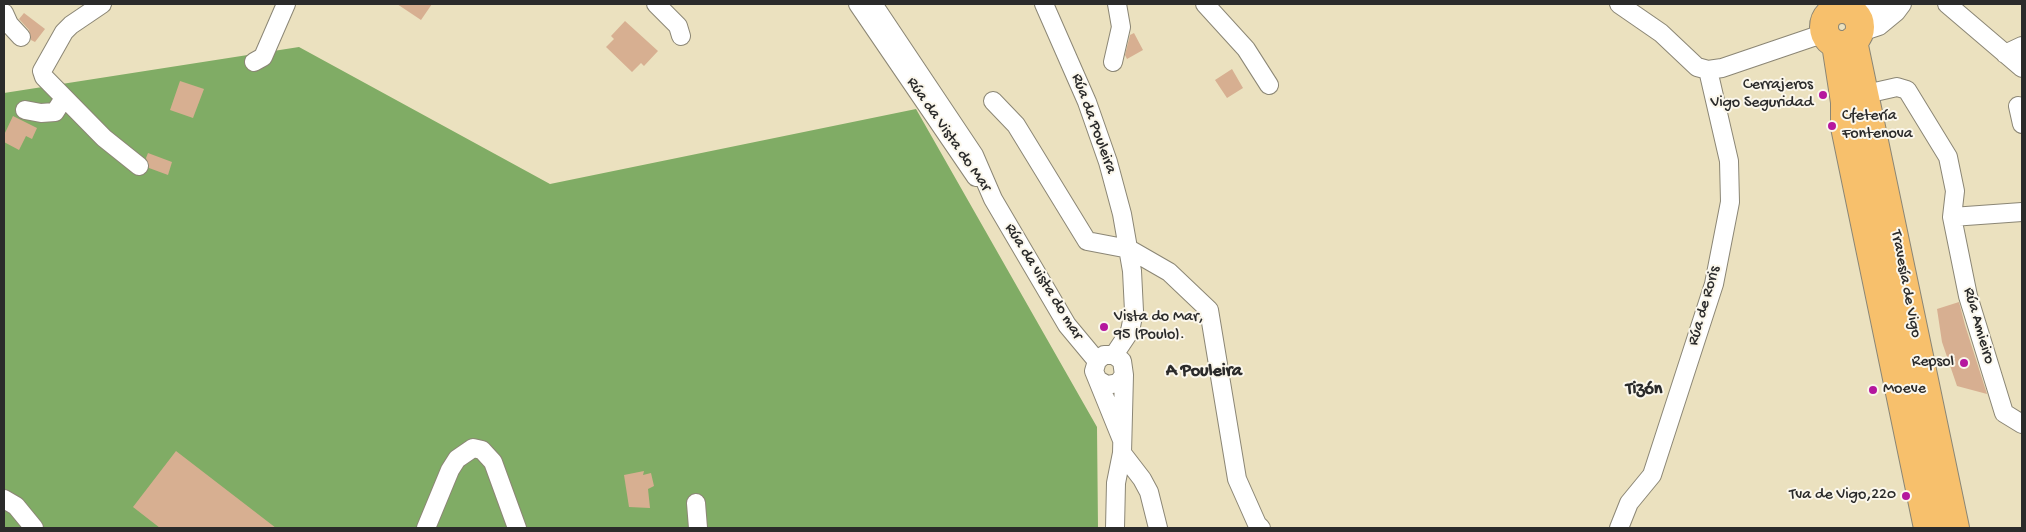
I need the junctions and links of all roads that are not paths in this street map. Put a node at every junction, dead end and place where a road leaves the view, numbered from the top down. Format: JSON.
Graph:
{"nodes":[{"id":1,"x":102,"y":4,"type":"edge"},
{"id":2,"x":286,"y":4,"type":"edge"},
{"id":3,"x":656,"y":4,"type":"edge"},
{"id":4,"x":858,"y":4,"type":"edge"},
{"id":5,"x":873,"y":4,"type":"edge"},
{"id":6,"x":1044,"y":4,"type":"edge"},
{"id":7,"x":1117,"y":4,"type":"edge"},
{"id":8,"x":1205,"y":4,"type":"edge"},
{"id":9,"x":1619,"y":4,"type":"edge"},
{"id":10,"x":1901,"y":4,"type":"edge"},
{"id":11,"x":1947,"y":4,"type":"edge"},
{"id":12,"x":4,"y":13,"type":"edge"},
{"id":13,"x":1841,"y":22,"type":"edge"},
{"id":14,"x":21,"y":36,"type":"dead end"},
{"id":15,"x":681,"y":36,"type":"dead end"},
{"id":16,"x":2022,"y":46,"type":"edge"},
{"id":17,"x":2005,"y":54,"type":"junction"},
{"id":18,"x":254,"y":62,"type":"dead end"},
{"id":19,"x":1113,"y":62,"type":"dead end"},
{"id":20,"x":2022,"y":68,"type":"edge"},
{"id":21,"x":1708,"y":70,"type":"junction"},
{"id":22,"x":1269,"y":85,"type":"dead end"},
{"id":23,"x":1866,"y":94,"type":"junction"},
{"id":24,"x":64,"y":98,"type":"junction"},
{"id":25,"x":993,"y":101,"type":"dead end"},
{"id":26,"x":2018,"y":106,"type":"dead end"},
{"id":27,"x":25,"y":110,"type":"dead end"},
{"id":28,"x":2022,"y":124,"type":"edge"},
{"id":29,"x":140,"y":166,"type":"dead end"},
{"id":30,"x":993,"y":199,"type":"junction"},
{"id":31,"x":2022,"y":212,"type":"edge"},
{"id":32,"x":1952,"y":217,"type":"junction"},
{"id":33,"x":1129,"y":249,"type":"junction"},
{"id":34,"x":1114,"y":355,"type":"junction"},
{"id":35,"x":1097,"y":361,"type":"junction"},
{"id":36,"x":1124,"y":375,"type":"junction"},
{"id":37,"x":1098,"y":380,"type":"junction"},
{"id":38,"x":2022,"y":424,"type":"edge"},
{"id":39,"x":1122,"y":446,"type":"junction"},
{"id":40,"x":4,"y":498,"type":"edge"},
{"id":41,"x":696,"y":503,"type":"dead end"},
{"id":42,"x":34,"y":528,"type":"edge"},
{"id":43,"x":426,"y":528,"type":"edge"},
{"id":44,"x":517,"y":528,"type":"edge"},
{"id":45,"x":698,"y":528,"type":"edge"},
{"id":46,"x":1115,"y":528,"type":"edge"},
{"id":47,"x":1158,"y":528,"type":"edge"},
{"id":48,"x":1261,"y":528,"type":"edge"},
{"id":49,"x":1619,"y":528,"type":"edge"},
{"id":50,"x":1928,"y":528,"type":"edge"},
{"id":51,"x":1955,"y":528,"type":"edge"}],
"edges":[{"from":1,"to":24,"type":"street"},
{"from":2,"to":18,"type":"street"},
{"from":3,"to":15,"type":"street"},
{"from":4,"to":30,"type":"street","name":"Rúa da Vista do Mar"},
{"from":5,"to":30,"type":"street","name":"Rúa da Vista do Mar"},
{"from":6,"to":33,"type":"street","name":"Rúa da Pouleira"},
{"from":7,"to":19,"type":"street"},
{"from":8,"to":22,"type":"street"},
{"from":9,"to":21,"type":"street"},
{"from":10,"to":13,"type":"street"},
{"from":11,"to":17,"type":"street"},
{"from":12,"to":14,"type":"street"},
{"from":13,"to":21,"type":"street"},
{"from":13,"to":23,"type":"main road","name":"Travesía de Vigo"},
{"from":13,"to":50,"type":"main road","name":"Travesía de Vigo"},
{"from":16,"to":17,"type":"street"},
{"from":17,"to":20,"type":"street"},
{"from":21,"to":49,"type":"street","name":"Rúa de Roris"},
{"from":23,"to":32,"type":"street","name":"Rúa Amieiro"},
{"from":23,"to":51,"type":"main road","name":"Travesía de Vigo"},
{"from":24,"to":27,"type":"street"},
{"from":24,"to":29,"type":"street"},
{"from":25,"to":33,"type":"street"},
{"from":26,"to":28,"type":"street"},
{"from":30,"to":35,"type":"street","name":"Rúa da vista do mar"},
{"from":31,"to":32,"type":"street"},
{"from":32,"to":38,"type":"street","name":"Rúa Amieiro"},
{"from":33,"to":34,"type":"street","name":"Rúa da Pouleira"},
{"from":33,"to":48,"type":"street"},
{"from":34,"to":35,"type":"street"},
{"from":34,"to":36,"type":"street"},
{"from":35,"to":37,"type":"street"},
{"from":36,"to":37,"type":"street"},
{"from":36,"to":39,"type":"street"},
{"from":37,"to":39,"type":"street"},
{"from":39,"to":46,"type":"street"},
{"from":39,"to":47,"type":"street"},
{"from":40,"to":42,"type":"street"},
{"from":41,"to":45,"type":"street"},
{"from":43,"to":44,"type":"street"}]}
